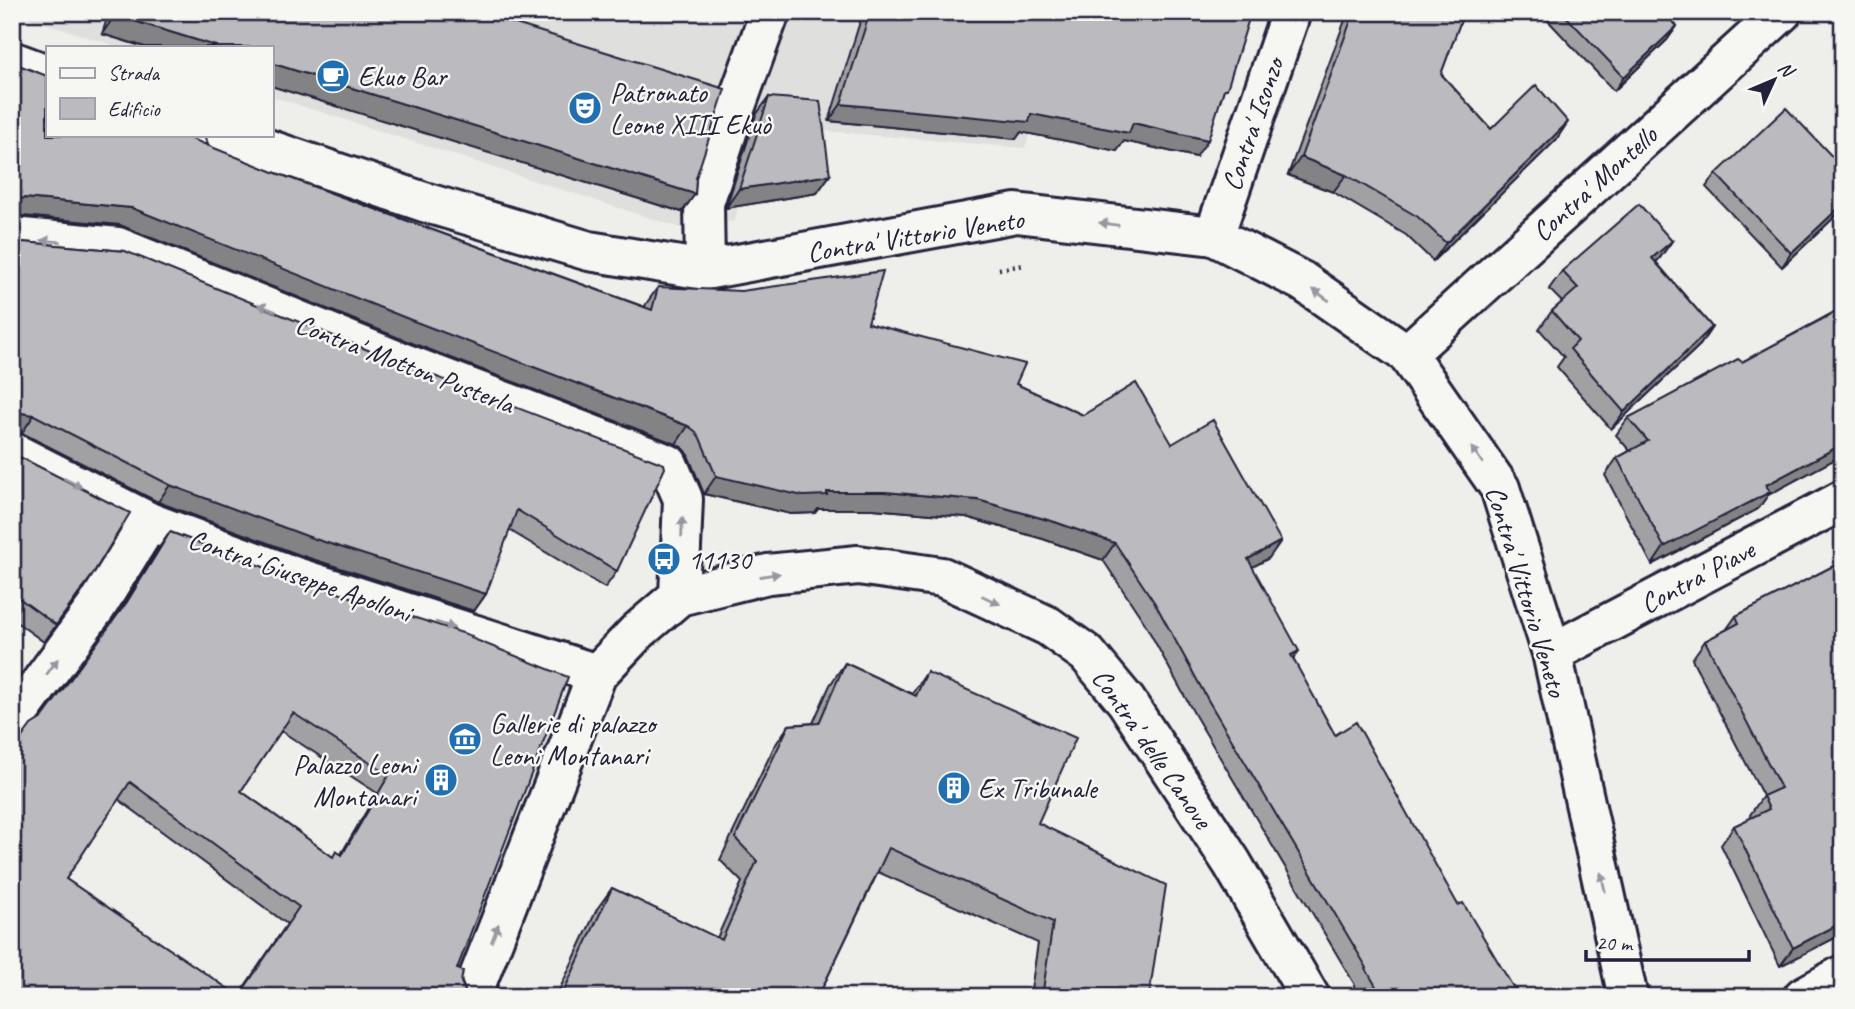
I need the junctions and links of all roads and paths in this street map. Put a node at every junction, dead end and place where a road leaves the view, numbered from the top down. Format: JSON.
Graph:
{"nodes":[{"id":1,"x":770,"y":12,"type":"edge"},
{"id":2,"x":1291,"y":12,"type":"edge"},
{"id":3,"x":1782,"y":12,"type":"edge"},
{"id":4,"x":12,"y":61,"type":"edge"},
{"id":5,"x":46,"y":74,"type":"edge"},
{"id":6,"x":229,"y":136,"type":"edge"},
{"id":7,"x":1214,"y":236,"type":"junction"},
{"id":8,"x":12,"y":237,"type":"edge"},
{"id":9,"x":1036,"y":267,"type":"dead end"},
{"id":10,"x":997,"y":269,"type":"dead end"},
{"id":11,"x":705,"y":270,"type":"junction"},
{"id":12,"x":1407,"y":354,"type":"junction"},
{"id":13,"x":12,"y":452,"type":"edge"},
{"id":14,"x":1843,"y":500,"type":"edge"},
{"id":15,"x":149,"y":522,"type":"junction"},
{"id":16,"x":680,"y":596,"type":"junction"},
{"id":17,"x":1552,"y":653,"type":"junction"},
{"id":18,"x":597,"y":674,"type":"junction"},
{"id":19,"x":12,"y":722,"type":"edge"},
{"id":20,"x":1843,"y":975,"type":"edge"},
{"id":21,"x":471,"y":997,"type":"edge"},
{"id":22,"x":1310,"y":997,"type":"edge"},
{"id":23,"x":1628,"y":997,"type":"edge"},
{"id":24,"x":1802,"y":997,"type":"edge"}],
"edges":[{"from":1,"to":11,"type":"street"},
{"from":2,"to":7,"type":"street","name":"Contra' Isonzo"},
{"from":3,"to":12,"type":"street","name":"Contra' Montello"},
{"from":4,"to":5,"type":"street"},
{"from":6,"to":11,"type":"street","name":"Contra' Vittorio Veneto"},
{"from":7,"to":11,"type":"street","name":"Contra' Vittorio Veneto","one_way":true},
{"from":12,"to":7,"type":"street","name":"Contra' Vittorio Veneto","one_way":true},
{"from":16,"to":8,"type":"street","name":"Contra' Motton Pusterla","one_way":true},
{"from":9,"to":10,"type":"path"},
{"from":17,"to":12,"type":"street","name":"Contra' Vittorio Veneto","one_way":true},
{"from":13,"to":15,"type":"street","name":"Contra' Giuseppe Apolloni","one_way":true},
{"from":14,"to":17,"type":"street","name":"Contra' Piave"},
{"from":15,"to":18,"type":"street","name":"Contra' Giuseppe Apolloni","one_way":true},
{"from":19,"to":15,"type":"street","one_way":true},
{"from":16,"to":18,"type":"street"},
{"from":16,"to":22,"type":"street","name":"Contra' delle Canove","one_way":true},
{"from":23,"to":17,"type":"street","name":"Contra' Vittorio Veneto","one_way":true},
{"from":21,"to":18,"type":"street","one_way":true},
{"from":20,"to":24,"type":"street"}]}
